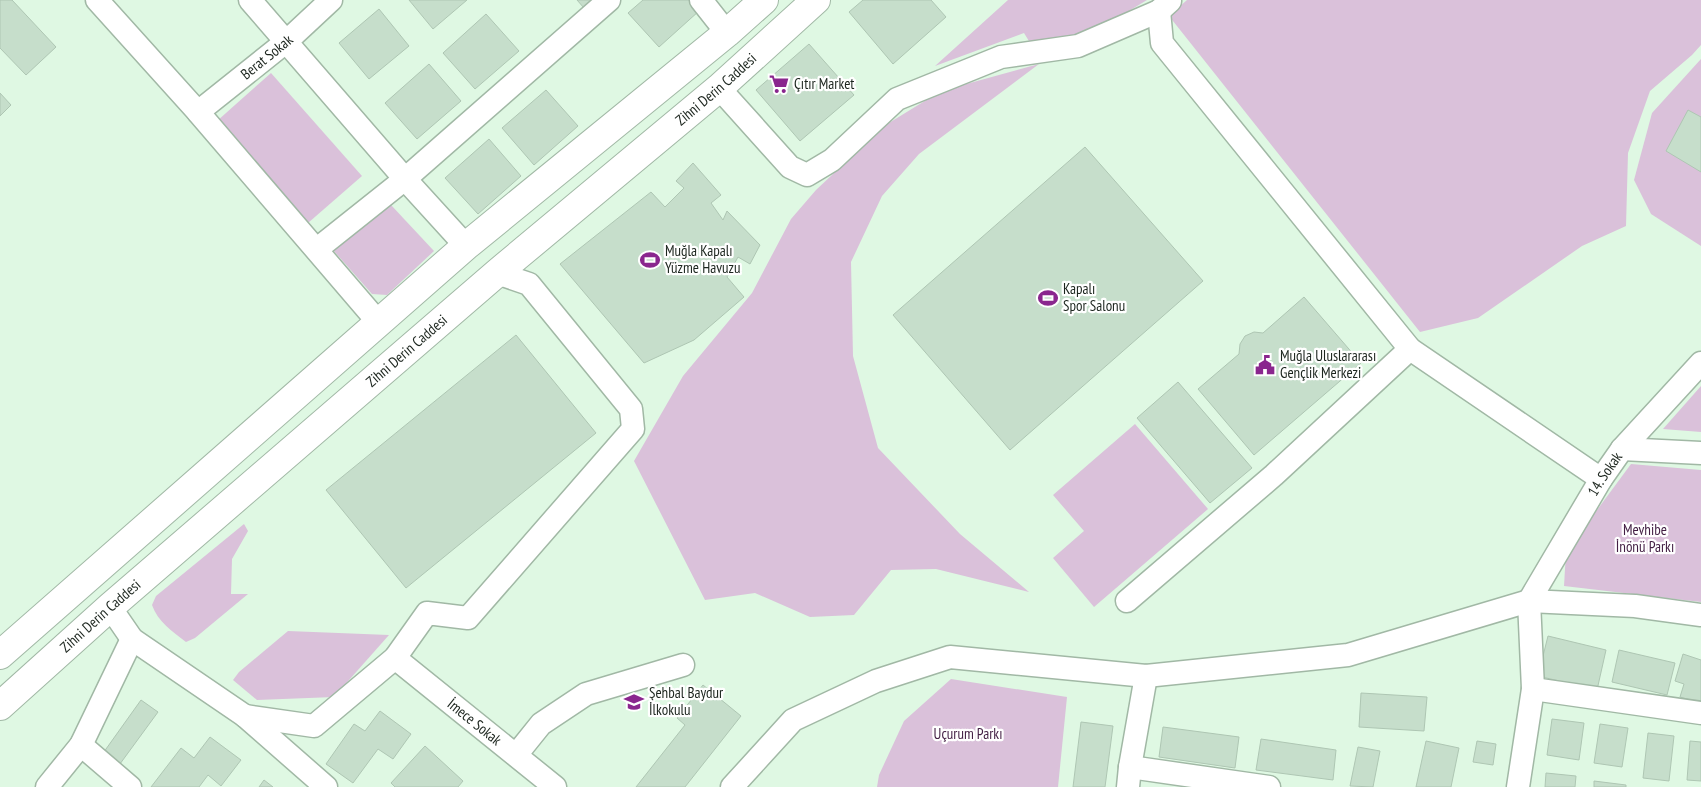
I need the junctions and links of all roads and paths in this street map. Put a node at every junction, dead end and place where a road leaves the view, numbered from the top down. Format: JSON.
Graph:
{"nodes":[{"id":1,"x":97,"y":0,"type":"edge"},
{"id":2,"x":250,"y":0,"type":"edge"},
{"id":3,"x":331,"y":0,"type":"edge"},
{"id":4,"x":609,"y":0,"type":"edge"},
{"id":5,"x":701,"y":0,"type":"edge"},
{"id":6,"x":764,"y":0,"type":"edge"},
{"id":7,"x":816,"y":0,"type":"edge"},
{"id":8,"x":1165,"y":5,"type":"edge"},
{"id":9,"x":727,"y":33,"type":"junction"},
{"id":10,"x":287,"y":41,"type":"junction"},
{"id":11,"x":719,"y":88,"type":"junction"},
{"id":12,"x":198,"y":112,"type":"junction"},
{"id":13,"x":405,"y":179,"type":"junction"},
{"id":14,"x":466,"y":246,"type":"junction"},
{"id":15,"x":317,"y":249,"type":"junction"},
{"id":16,"x":497,"y":272,"type":"junction"},
{"id":17,"x":379,"y":323,"type":"junction"},
{"id":18,"x":1410,"y":349,"type":"junction"},
{"id":19,"x":406,"y":352,"type":"junction"},
{"id":20,"x":1701,"y":363,"type":"edge"},
{"id":21,"x":1622,"y":449,"type":"junction"},
{"id":22,"x":1701,"y":453,"type":"edge"},
{"id":23,"x":1601,"y":479,"type":"junction"},
{"id":24,"x":85,"y":579,"type":"junction"},
{"id":25,"x":1127,"y":601,"type":"dead end"},
{"id":26,"x":1529,"y":601,"type":"junction"},
{"id":27,"x":110,"y":607,"type":"junction"},
{"id":28,"x":1701,"y":615,"type":"edge"},
{"id":29,"x":132,"y":639,"type":"junction"},
{"id":30,"x":0,"y":655,"type":"edge"},
{"id":31,"x":395,"y":658,"type":"junction"},
{"id":32,"x":683,"y":665,"type":"dead end"},
{"id":33,"x":1146,"y":676,"type":"junction"},
{"id":34,"x":1533,"y":689,"type":"junction"},
{"id":35,"x":0,"y":706,"type":"edge"},
{"id":36,"x":1701,"y":713,"type":"edge"},
{"id":37,"x":245,"y":716,"type":"junction"},
{"id":38,"x":81,"y":745,"type":"junction"},
{"id":39,"x":516,"y":755,"type":"junction"},
{"id":40,"x":1129,"y":777,"type":"edge"},
{"id":41,"x":48,"y":787,"type":"edge"},
{"id":42,"x":130,"y":787,"type":"edge"},
{"id":43,"x":326,"y":787,"type":"edge"},
{"id":44,"x":555,"y":787,"type":"edge"},
{"id":45,"x":732,"y":787,"type":"edge"},
{"id":46,"x":1269,"y":787,"type":"edge"},
{"id":47,"x":1518,"y":787,"type":"edge"}],
"edges":[{"from":1,"to":12,"type":"street"},
{"from":2,"to":10,"type":"street"},
{"from":3,"to":10,"type":"street","name":"Berat Sokak"},
{"from":4,"to":13,"type":"street"},
{"from":5,"to":9,"type":"street"},
{"from":6,"to":9,"type":"main road"},
{"from":7,"to":11,"type":"main road","name":"Zihni Derin Caddesi"},
{"from":8,"to":11,"type":"street"},
{"from":8,"to":18,"type":"street"},
{"from":9,"to":14,"type":"main road"},
{"from":10,"to":12,"type":"street","name":"Berat Sokak"},
{"from":10,"to":13,"type":"street"},
{"from":11,"to":16,"type":"main road","name":"Zihni Derin Caddesi"},
{"from":12,"to":15,"type":"street"},
{"from":13,"to":14,"type":"street"},
{"from":13,"to":15,"type":"street"},
{"from":14,"to":16,"type":"main road"},
{"from":14,"to":17,"type":"main road"},
{"from":15,"to":17,"type":"street"},
{"from":16,"to":19,"type":"main road","name":"Zihni Derin Caddesi"},
{"from":16,"to":31,"type":"street"},
{"from":17,"to":19,"type":"main road"},
{"from":17,"to":24,"type":"main road"},
{"from":18,"to":23,"type":"street"},
{"from":18,"to":25,"type":"street"},
{"from":19,"to":27,"type":"main road","name":"Zihni Derin Caddesi"},
{"from":20,"to":21,"type":"street","name":"14. Sokak"},
{"from":21,"to":22,"type":"street"},
{"from":21,"to":23,"type":"street","name":"14. Sokak"},
{"from":23,"to":26,"type":"street","name":"14. Sokak"},
{"from":24,"to":27,"type":"main road"},
{"from":24,"to":30,"type":"main road"},
{"from":26,"to":28,"type":"street"},
{"from":26,"to":33,"type":"street"},
{"from":26,"to":34,"type":"street"},
{"from":27,"to":29,"type":"street"},
{"from":27,"to":35,"type":"main road","name":"Zihni Derin Caddesi"},
{"from":29,"to":37,"type":"street"},
{"from":29,"to":38,"type":"street"},
{"from":31,"to":37,"type":"street"},
{"from":31,"to":39,"type":"street","name":"İmece Sokak"},
{"from":32,"to":39,"type":"street"},
{"from":33,"to":40,"type":"street"},
{"from":33,"to":45,"type":"street"},
{"from":34,"to":36,"type":"street"},
{"from":34,"to":47,"type":"street"},
{"from":37,"to":43,"type":"street"},
{"from":38,"to":41,"type":"street"},
{"from":38,"to":42,"type":"street"},
{"from":39,"to":44,"type":"street","name":"İmece Sokak"},
{"from":40,"to":46,"type":"street"}]}
